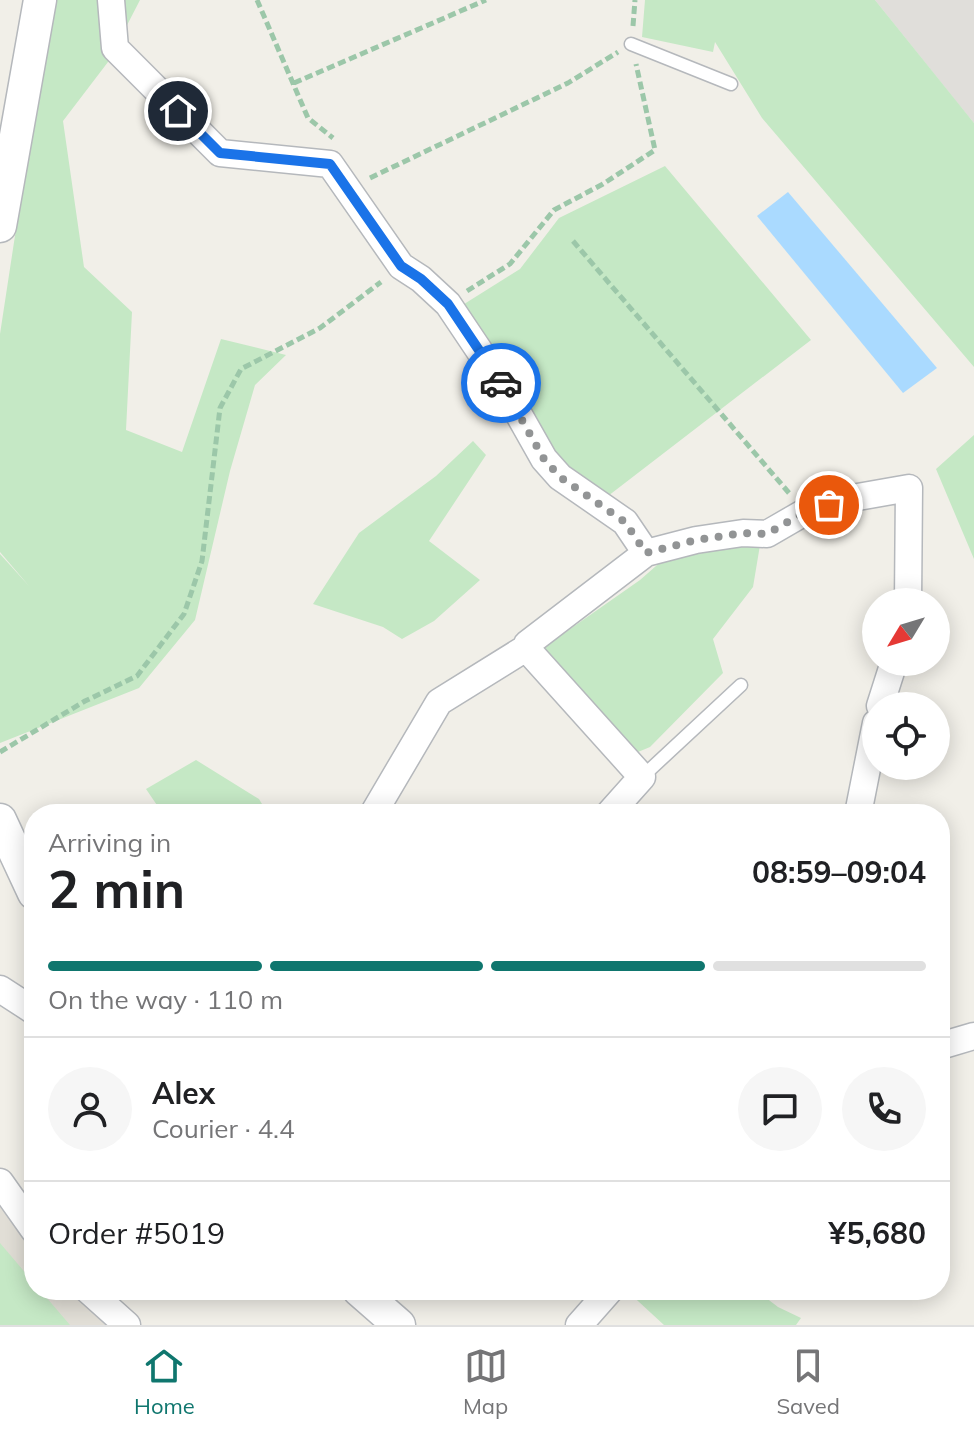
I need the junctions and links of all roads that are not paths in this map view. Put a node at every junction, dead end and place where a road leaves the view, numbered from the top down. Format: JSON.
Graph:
{"nodes":[{"id":1,"x":40,"y":0,"type":"edge"},
{"id":2,"x":111,"y":0,"type":"edge"},
{"id":3,"x":631,"y":44,"type":"road end"},
{"id":4,"x":731,"y":84,"type":"dead end"},
{"id":5,"x":0,"y":226,"type":"edge"},
{"id":6,"x":646,"y":553,"type":"junction"},
{"id":7,"x":908,"y":588,"type":"edge"},
{"id":8,"x":526,"y":648,"type":"junction"},
{"id":9,"x":741,"y":685,"type":"dead end"},
{"id":10,"x":642,"y":777,"type":"junction"},
{"id":11,"x":865,"y":780,"type":"edge"},
{"id":12,"x":379,"y":804,"type":"edge"},
{"id":13,"x":618,"y":804,"type":"edge"},
{"id":14,"x":860,"y":804,"type":"edge"},
{"id":15,"x":0,"y":820,"type":"edge"},
{"id":16,"x":24,"y":872,"type":"edge"},
{"id":17,"x":0,"y":989,"type":"edge"},
{"id":18,"x":24,"y":1005,"type":"edge"},
{"id":19,"x":974,"y":1036,"type":"edge"},
{"id":20,"x":950,"y":1043,"type":"edge"},
{"id":21,"x":0,"y":1182,"type":"edge"},
{"id":22,"x":24,"y":1216,"type":"edge"},
{"id":23,"x":99,"y":1300,"type":"edge"},
{"id":24,"x":370,"y":1300,"type":"edge"},
{"id":25,"x":601,"y":1300,"type":"edge"},
{"id":26,"x":127,"y":1325,"type":"edge"},
{"id":27,"x":399,"y":1325,"type":"edge"},
{"id":28,"x":579,"y":1325,"type":"edge"}],
"edges":[{"from":1,"to":5,"type":"street"},
{"from":2,"to":6,"type":"street"},
{"from":3,"to":4,"type":"lane"},
{"from":6,"to":7,"type":"street"},
{"from":6,"to":8,"type":"street"},
{"from":8,"to":10,"type":"street"},
{"from":8,"to":12,"type":"street"},
{"from":9,"to":10,"type":"lane"},
{"from":10,"to":13,"type":"street"},
{"from":11,"to":14,"type":"street"},
{"from":15,"to":16,"type":"street"},
{"from":17,"to":18,"type":"street"},
{"from":19,"to":20,"type":"street"},
{"from":21,"to":22,"type":"street"},
{"from":23,"to":26,"type":"street"},
{"from":24,"to":27,"type":"street"},
{"from":25,"to":28,"type":"street"}]}
